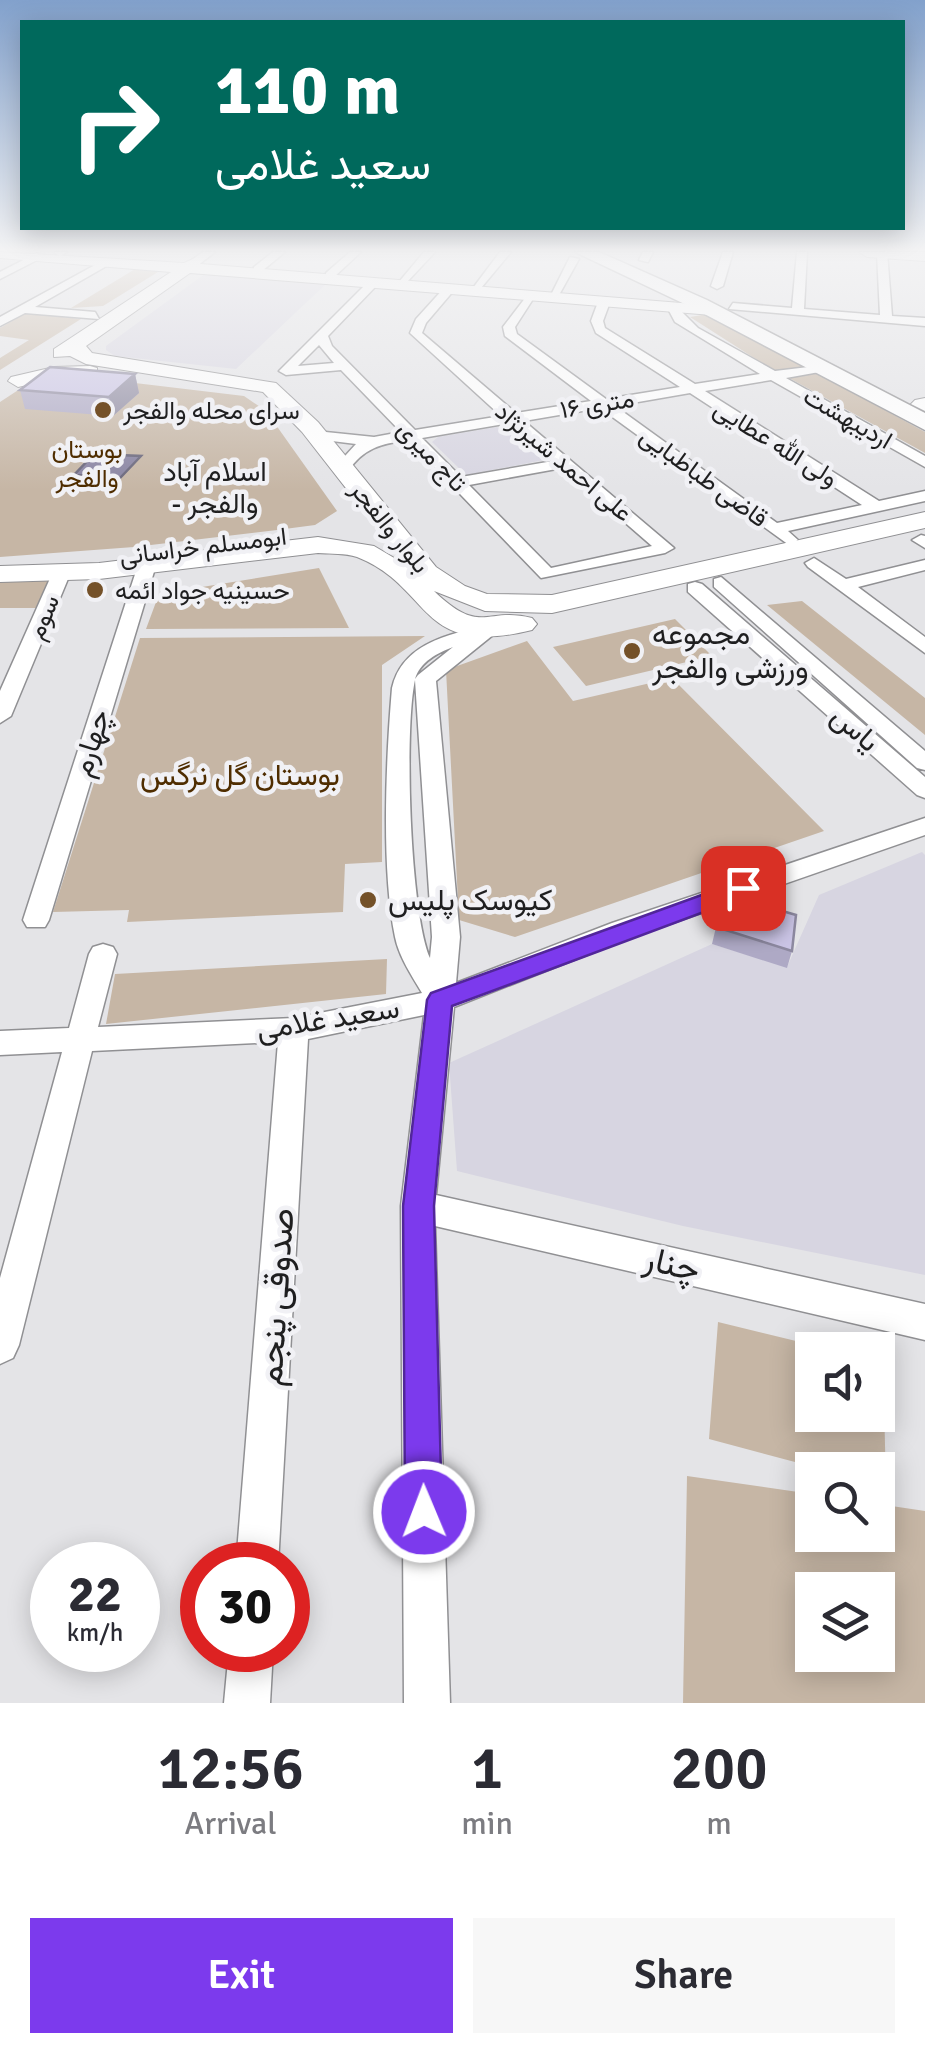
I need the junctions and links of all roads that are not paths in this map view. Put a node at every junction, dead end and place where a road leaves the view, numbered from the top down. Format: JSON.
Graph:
{"nodes":[{"id":1,"x":73,"y":331,"type":"edge"},
{"id":2,"x":93,"y":331,"type":"edge"},
{"id":3,"x":324,"y":331,"type":"edge"},
{"id":4,"x":417,"y":331,"type":"edge"},
{"id":5,"x":510,"y":331,"type":"edge"},
{"id":6,"x":602,"y":331,"type":"edge"},
{"id":7,"x":695,"y":331,"type":"edge"},
{"id":8,"x":757,"y":331,"type":"edge"},
{"id":9,"x":764,"y":331,"type":"edge"},
{"id":10,"x":321,"y":334,"type":"junction"},
{"id":11,"x":81,"y":340,"type":"junction"},
{"id":12,"x":344,"y":366,"type":"junction"},
{"id":13,"x":820,"y":368,"type":"junction"},
{"id":14,"x":15,"y":373,"type":"edge"},
{"id":15,"x":773,"y":376,"type":"junction"},
{"id":16,"x":691,"y":389,"type":"junction"},
{"id":17,"x":603,"y":404,"type":"junction"},
{"id":18,"x":922,"y":410,"type":"edge"},
{"id":19,"x":513,"y":418,"type":"junction"},
{"id":20,"x":316,"y":434,"type":"junction"},
{"id":21,"x":412,"y":435,"type":"junction"},
{"id":22,"x":374,"y":441,"type":"junction"},
{"id":23,"x":925,"y":462,"type":"edge"},
{"id":24,"x":566,"y":463,"type":"junction"},
{"id":25,"x":342,"y":468,"type":"junction"},
{"id":26,"x":458,"y":482,"type":"junction"},
{"id":27,"x":925,"y":496,"type":"edge"},
{"id":28,"x":877,"y":507,"type":"junction"},
{"id":29,"x":328,"y":529,"type":"junction"},
{"id":30,"x":924,"y":542,"type":"edge"},
{"id":31,"x":405,"y":548,"type":"junction"},
{"id":32,"x":814,"y":563,"type":"junction"},
{"id":33,"x":0,"y":565,"type":"edge"},
{"id":34,"x":148,"y":565,"type":"junction"},
{"id":35,"x":0,"y":574,"type":"edge"},
{"id":36,"x":61,"y":574,"type":"junction"},
{"id":37,"x":547,"y":574,"type":"joint"},
{"id":38,"x":701,"y":579,"type":"junction"},
{"id":39,"x":843,"y":585,"type":"junction"},
{"id":40,"x":486,"y":631,"type":"junction"},
{"id":41,"x":925,"y":647,"type":"edge"},
{"id":42,"x":0,"y":716,"type":"edge"},
{"id":43,"x":925,"y":762,"type":"edge"},
{"id":44,"x":925,"y":790,"type":"edge"},
{"id":45,"x":925,"y":826,"type":"edge"},
{"id":46,"x":36,"y":920,"type":"dead end"},
{"id":47,"x":103,"y":954,"type":"dead end"},
{"id":48,"x":440,"y":1000,"type":"junction"},
{"id":49,"x":294,"y":1030,"type":"junction"},
{"id":50,"x":78,"y":1040,"type":"junction"},
{"id":51,"x":0,"y":1043,"type":"edge"},
{"id":52,"x":418,"y":1206,"type":"junction"},
{"id":53,"x":925,"y":1322,"type":"edge"},
{"id":54,"x":0,"y":1344,"type":"edge"},
{"id":55,"x":259,"y":1542,"type":"edge"},
{"id":56,"x":249,"y":1672,"type":"edge"},
{"id":57,"x":247,"y":1703,"type":"edge"},
{"id":58,"x":427,"y":1703,"type":"edge"}],
"edges":[{"from":1,"to":14,"type":"main road"},
{"from":2,"to":11,"type":"main road"},
{"from":3,"to":10,"type":"street"},
{"from":4,"to":19,"type":"street","name":"علی احمد شیرنژاد"},
{"from":5,"to":17,"type":"street","name":"قاضی طباطبایی"},
{"from":6,"to":16,"type":"street","name":"ولی الله عطایی"},
{"from":7,"to":15,"type":"street","name":"اردیبهشت"},
{"from":8,"to":13,"type":"main road"},
{"from":9,"to":18,"type":"main road"},
{"from":10,"to":12,"type":"street","name":"تاج میری"},
{"from":10,"to":12,"type":"street"},
{"from":11,"to":14,"type":"main road"},
{"from":11,"to":20,"type":"main road","name":"بلوار والفجر"},
{"from":12,"to":21,"type":"street","name":"تاج میری"},
{"from":13,"to":15,"type":"street","name":"۱۶ متری"},
{"from":13,"to":18,"type":"main road"},
{"from":14,"to":29,"type":"main road","name":"بلوار والفجر"},
{"from":15,"to":16,"type":"street","name":"۱۶ متری"},
{"from":15,"to":23,"type":"street","name":"اردیبهشت"},
{"from":16,"to":17,"type":"street","name":"۱۶ متری"},
{"from":16,"to":28,"type":"street","name":"ولی الله عطایی"},
{"from":17,"to":19,"type":"street","name":"۱۶ متری"},
{"from":17,"to":28,"type":"street","name":"قاضی طباطبایی"},
{"from":19,"to":21,"type":"street","name":"۱۶ متری"},
{"from":19,"to":24,"type":"street","name":"علی احمد شیرنژاد"},
{"from":20,"to":22,"type":"street","name":"۱۶ متری"},
{"from":20,"to":25,"type":"main road","name":"بلوار والفجر"},
{"from":21,"to":22,"type":"street","name":"۱۶ متری"},
{"from":21,"to":26,"type":"street","name":"تاج میری"},
{"from":22,"to":25,"type":"street"},
{"from":24,"to":26,"type":"street"},
{"from":24,"to":37,"type":"street","name":"علی احمد شیرنژاد"},
{"from":25,"to":31,"type":"main road","name":"بلوار والفجر"},
{"from":26,"to":37,"type":"street","name":"تاج میری"},
{"from":27,"to":28,"type":"street"},
{"from":29,"to":31,"type":"main road","name":"ابومسلم خراسانی"},
{"from":29,"to":33,"type":"main road","name":"ابومسلم خراسانی"},
{"from":29,"to":34,"type":"main road","name":"ابومسلم خراسانی"},
{"from":29,"to":40,"type":"main road","name":"بلوار والفجر"},
{"from":30,"to":32,"type":"main road","name":"بلوار والفجر"},
{"from":30,"to":38,"type":"main road","name":"بلوار والفجر"},
{"from":30,"to":39,"type":"street"},
{"from":31,"to":38,"type":"main road","name":"بلوار والفجر"},
{"from":32,"to":38,"type":"main road","name":"بلوار والفجر"},
{"from":32,"to":39,"type":"street"},
{"from":34,"to":36,"type":"main road","name":"ابومسلم خراسانی"},
{"from":34,"to":46,"type":"street","name":"چهارم"},
{"from":35,"to":36,"type":"main road","name":"ابومسلم خراسانی"},
{"from":36,"to":42,"type":"street","name":"سوم"},
{"from":38,"to":40,"type":"main road","name":"بلوار والفجر"},
{"from":38,"to":43,"type":"street","name":"یاس"},
{"from":38,"to":44,"type":"street","name":"یاس"},
{"from":39,"to":41,"type":"street"},
{"from":40,"to":48,"type":"street"},
{"from":40,"to":48,"type":"street"},
{"from":45,"to":48,"type":"street","name":"سعید غلامی"},
{"from":47,"to":50,"type":"street"},
{"from":48,"to":49,"type":"street","name":"سعید غلامی"},
{"from":48,"to":52,"type":"street"},
{"from":49,"to":50,"type":"street","name":"سعید غلامی"},
{"from":49,"to":55,"type":"street","name":"صدوقی پنجم"},
{"from":50,"to":51,"type":"street","name":"سعید غلامی"},
{"from":50,"to":54,"type":"street"},
{"from":52,"to":53,"type":"street","name":"چنار"},
{"from":52,"to":58,"type":"street"},
{"from":56,"to":57,"type":"street"}]}
